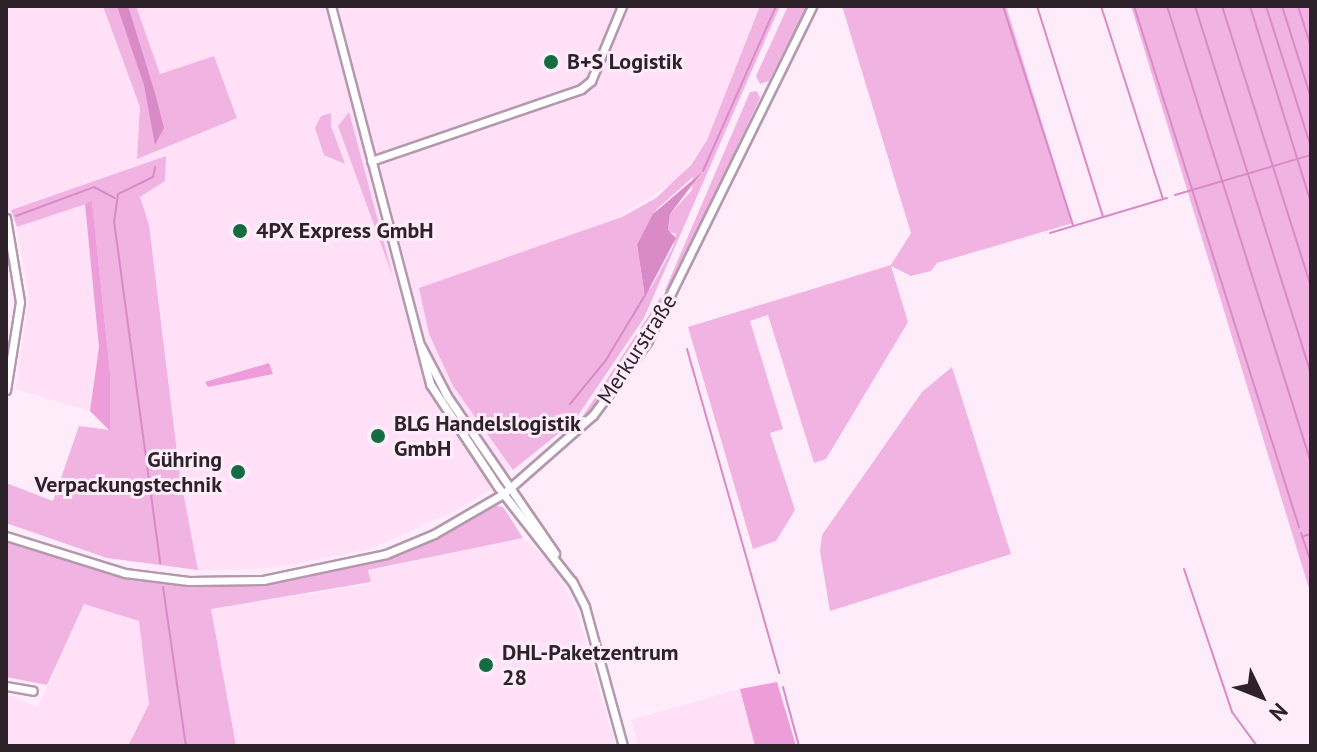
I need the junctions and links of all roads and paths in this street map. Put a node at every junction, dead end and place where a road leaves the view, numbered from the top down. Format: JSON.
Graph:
{"nodes":[{"id":1,"x":331,"y":6,"type":"edge"},
{"id":2,"x":622,"y":6,"type":"edge"},
{"id":3,"x":812,"y":6,"type":"edge"},
{"id":4,"x":371,"y":161,"type":"junction"},
{"id":5,"x":6,"y":218,"type":"edge"},
{"id":6,"x":417,"y":336,"type":"junction"},
{"id":7,"x":6,"y":390,"type":"edge"},
{"id":8,"x":511,"y":489,"type":"junction"},
{"id":9,"x":503,"y":494,"type":"junction"},
{"id":10,"x":6,"y":536,"type":"edge"},
{"id":11,"x":573,"y":583,"type":"junction"},
{"id":12,"x":6,"y":686,"type":"edge"},
{"id":13,"x":33,"y":691,"type":"dead end"},
{"id":14,"x":623,"y":746,"type":"edge"}],
"edges":[{"from":1,"to":4,"type":"street"},
{"from":2,"to":4,"type":"street"},
{"from":3,"to":8,"type":"street","name":"Merkurstraße"},
{"from":4,"to":6,"type":"street"},
{"from":5,"to":7,"type":"street"},
{"from":6,"to":8,"type":"street"},
{"from":6,"to":9,"type":"street"},
{"from":8,"to":9,"type":"street","name":"Merkurstraße"},
{"from":8,"to":11,"type":"street"},
{"from":9,"to":10,"type":"street","name":"Merkurstraße"},
{"from":9,"to":11,"type":"street"},
{"from":11,"to":14,"type":"street"},
{"from":12,"to":13,"type":"street"}]}
